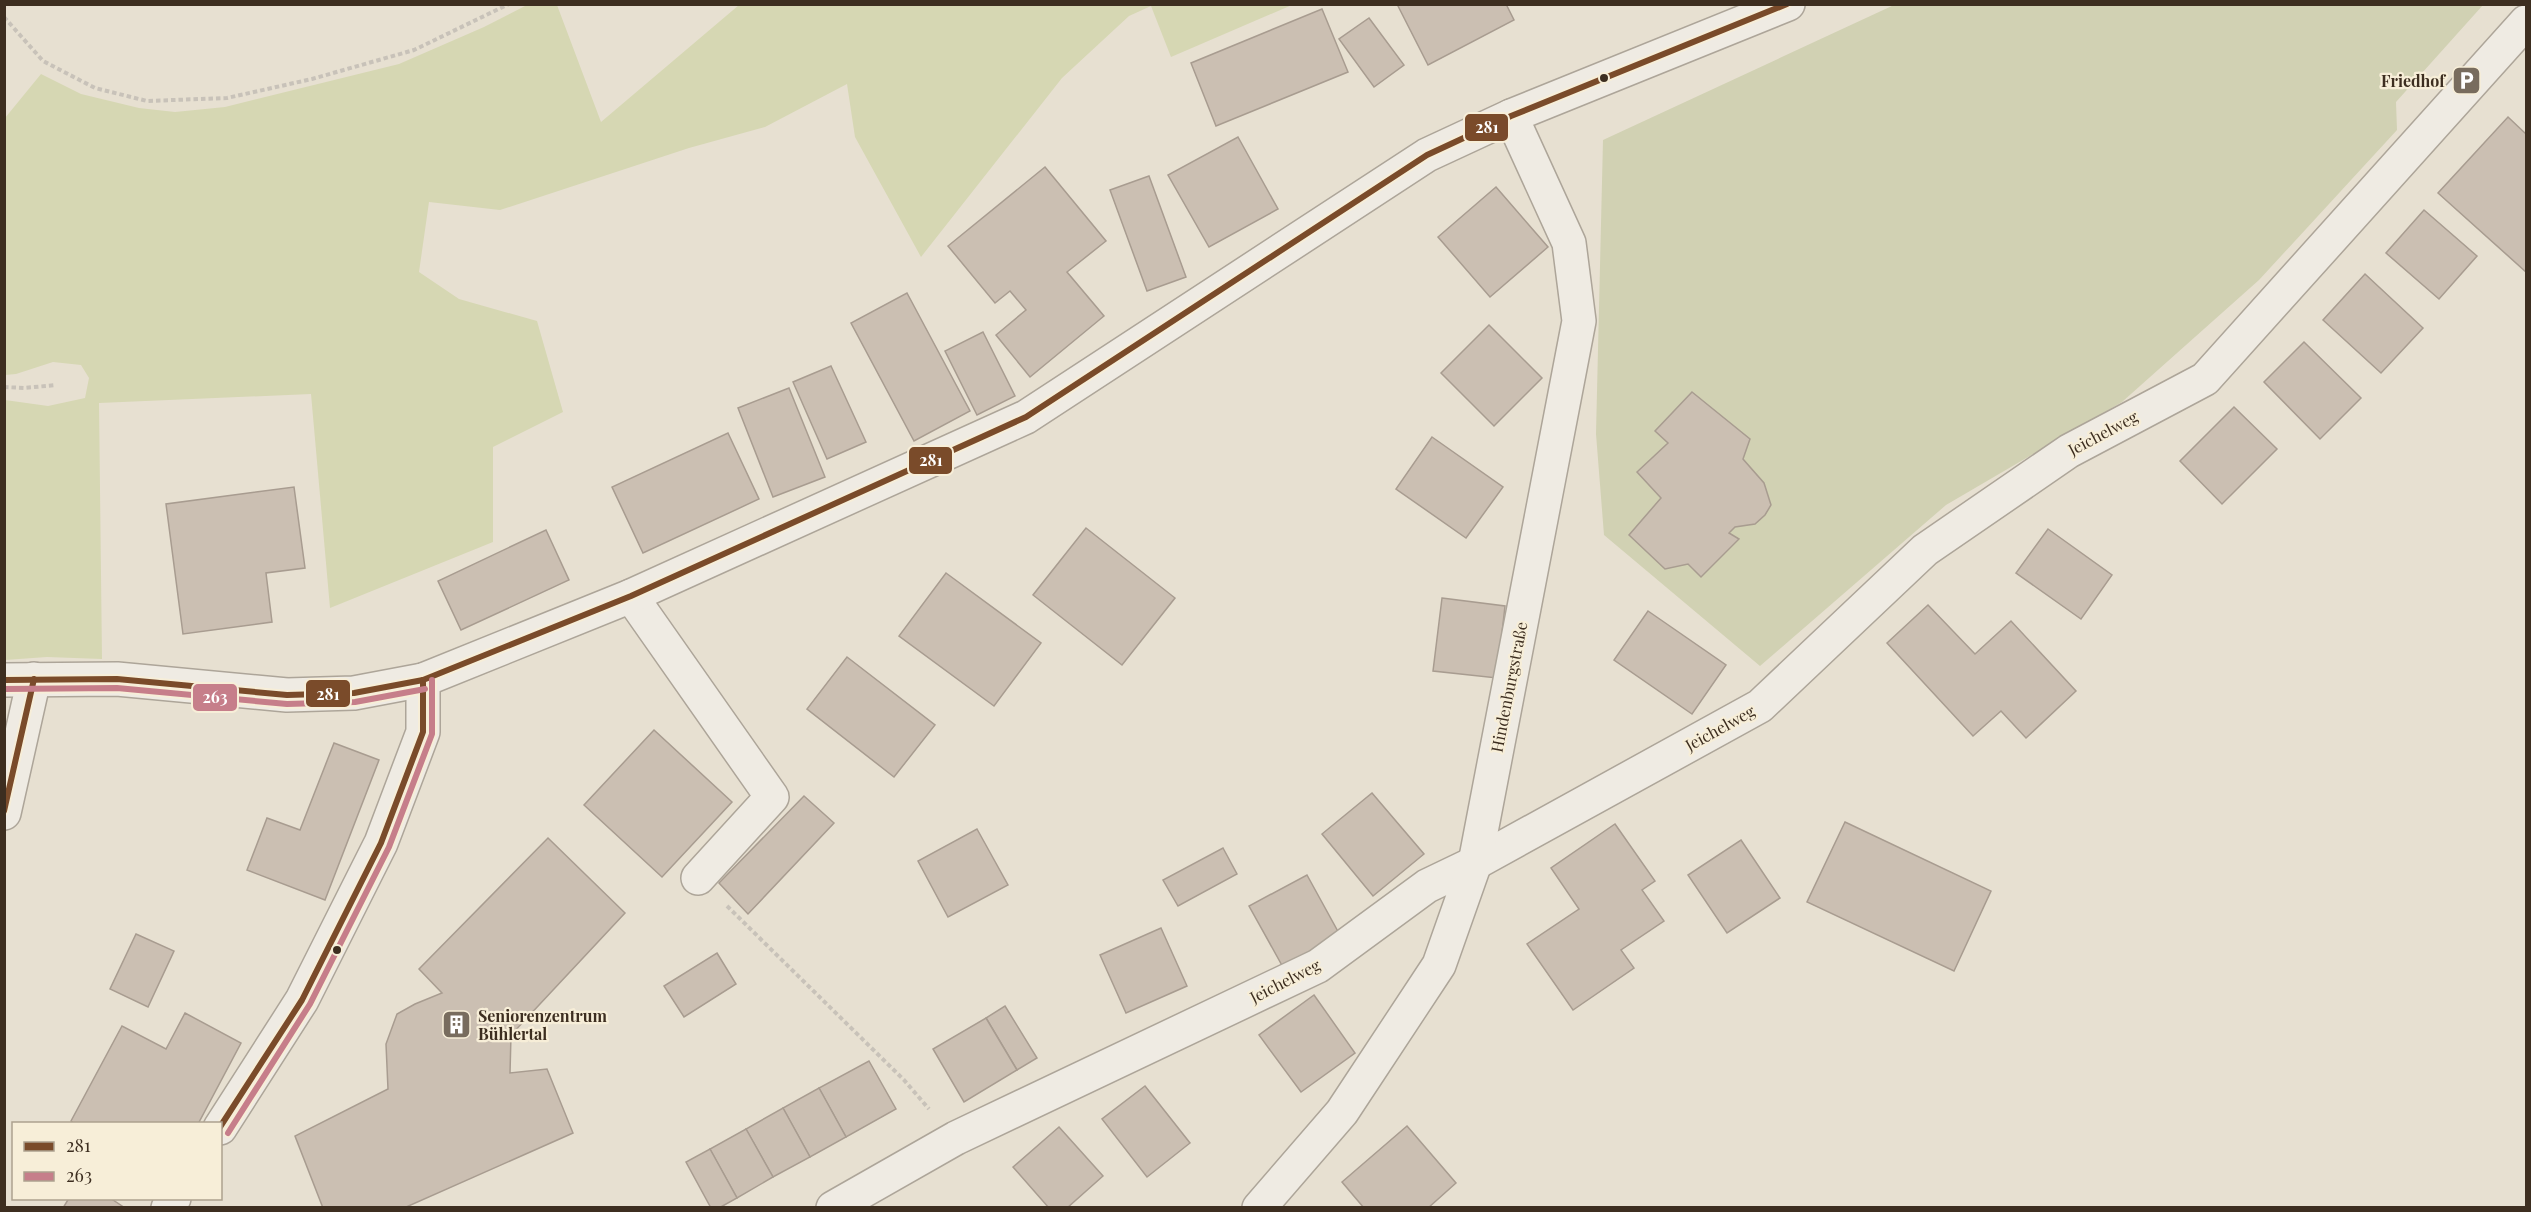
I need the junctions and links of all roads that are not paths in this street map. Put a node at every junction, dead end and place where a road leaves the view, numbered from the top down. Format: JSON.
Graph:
{"nodes":[{"id":1,"x":1788,"y":4,"type":"edge"},
{"id":2,"x":2526,"y":22,"type":"edge"},
{"id":3,"x":1511,"y":116,"type":"junction"},
{"id":4,"x":631,"y":596,"type":"junction"},
{"id":5,"x":19,"y":680,"type":"edge"},
{"id":6,"x":423,"y":680,"type":"junction"},
{"id":7,"x":4,"y":813,"type":"edge"},
{"id":8,"x":1475,"y":863,"type":"junction"},
{"id":9,"x":698,"y":878,"type":"road end"},
{"id":10,"x":222,"y":1125,"type":"edge"},
{"id":11,"x":833,"y":1208,"type":"edge"},
{"id":12,"x":1259,"y":1208,"type":"edge"}],
"edges":[{"from":1,"to":3,"type":"street"},
{"from":2,"to":8,"type":"street","name":"Jeichelweg"},
{"from":3,"to":4,"type":"street"},
{"from":3,"to":8,"type":"street","name":"Hindenburgstraße"},
{"from":4,"to":6,"type":"street"},
{"from":4,"to":9,"type":"street"},
{"from":5,"to":6,"type":"street"},
{"from":5,"to":7,"type":"street"},
{"from":6,"to":10,"type":"street"},
{"from":8,"to":11,"type":"street","name":"Jeichelweg"},
{"from":8,"to":12,"type":"street","name":"Hindenburgstraße"}]}
